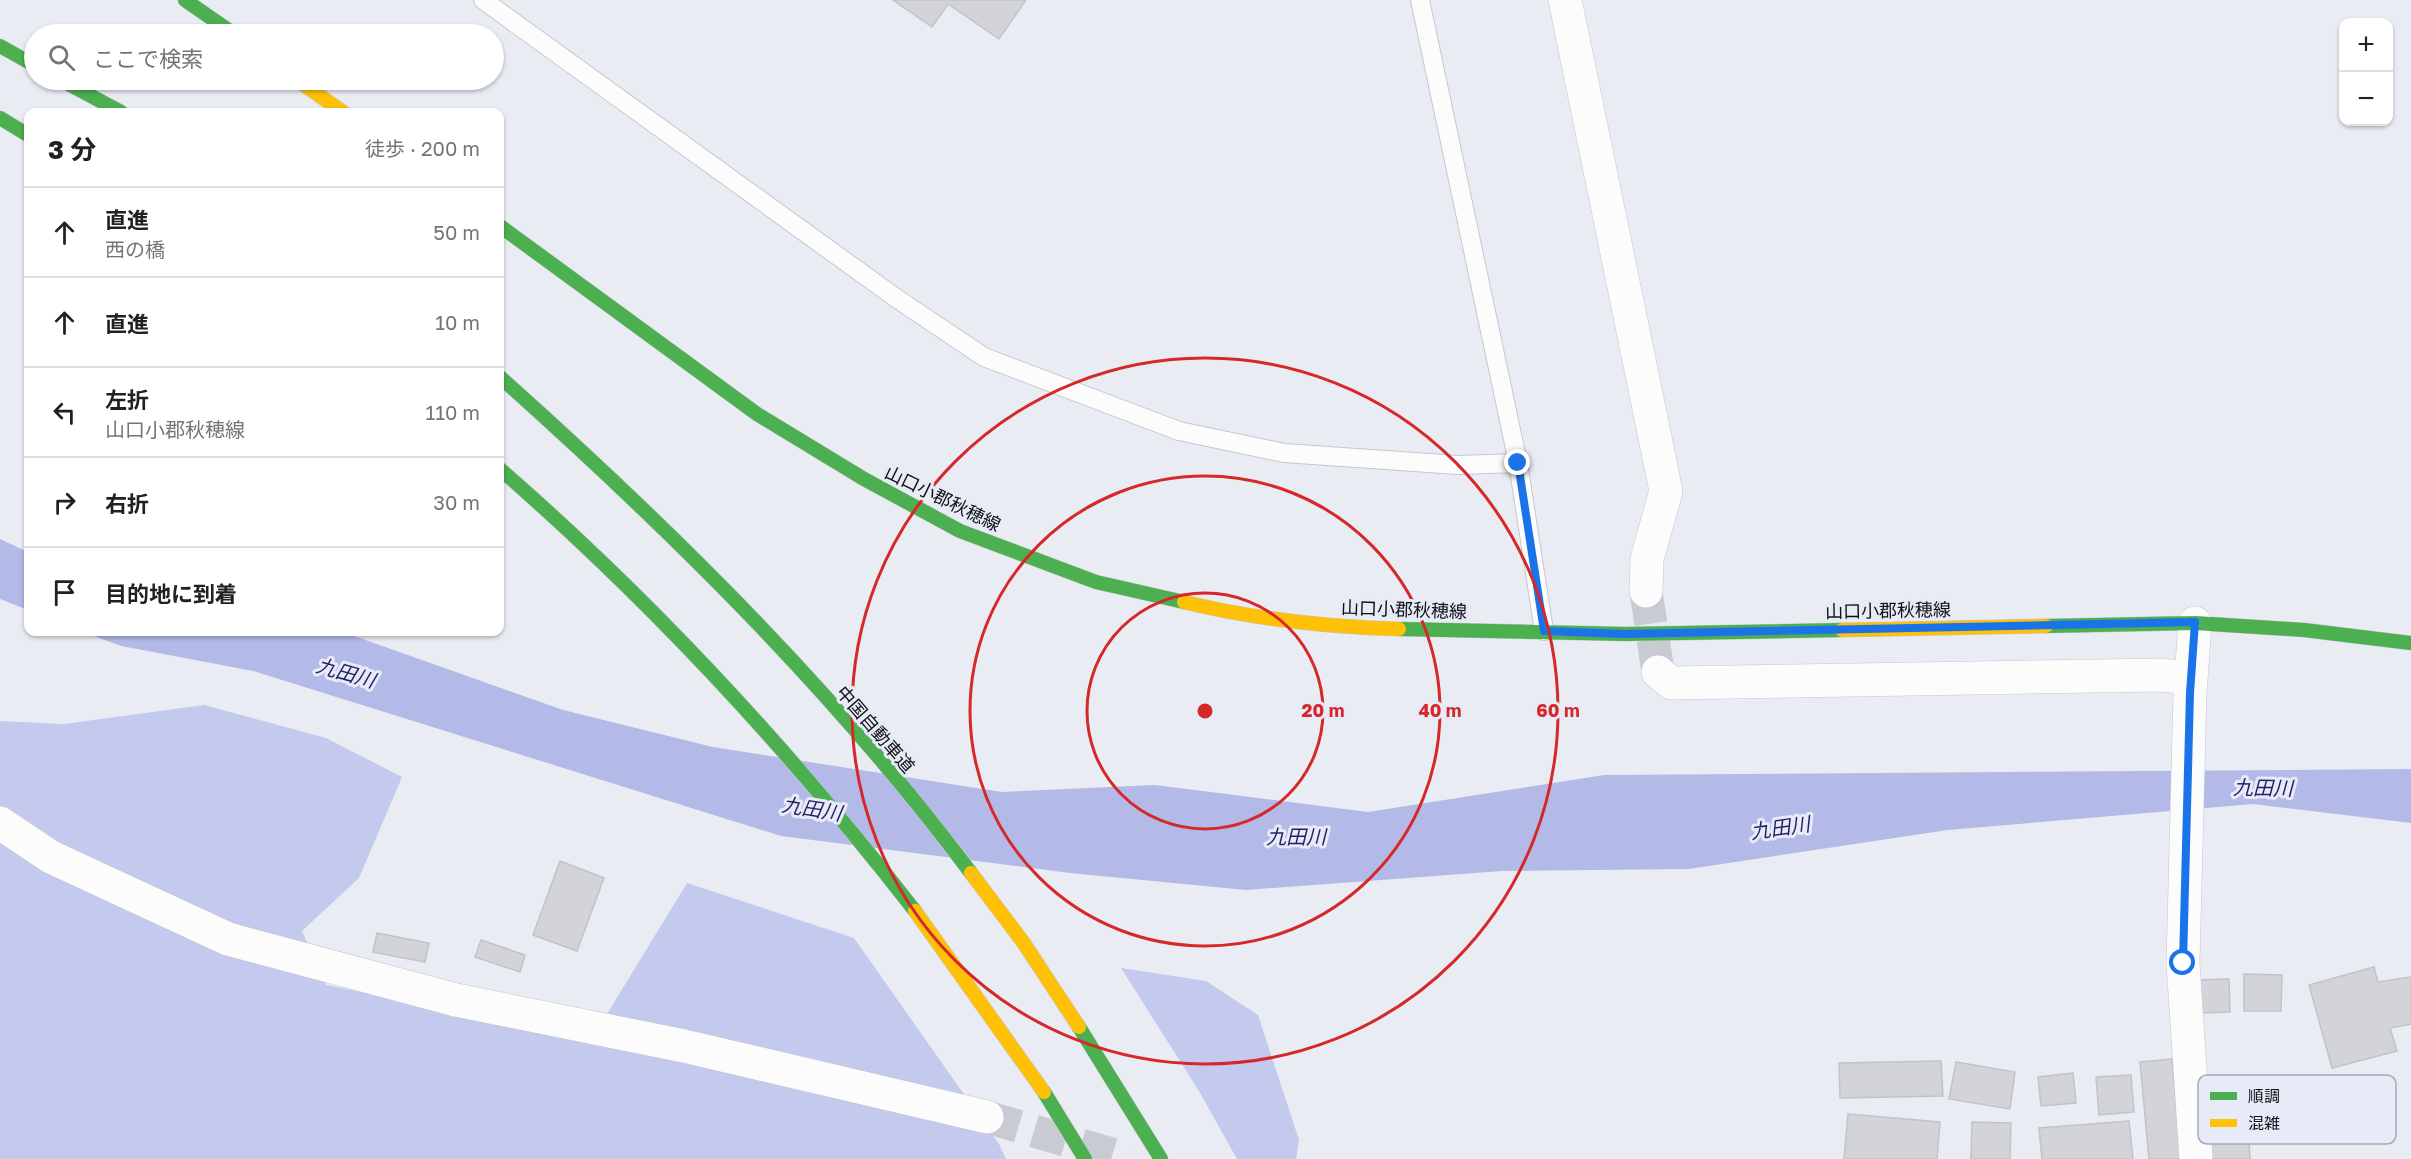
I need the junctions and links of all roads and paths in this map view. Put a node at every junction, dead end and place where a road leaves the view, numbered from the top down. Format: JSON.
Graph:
{"nodes":[{"id":1,"x":185,"y":0,"type":"edge"},
{"id":2,"x":483,"y":0,"type":"edge"},
{"id":3,"x":1420,"y":0,"type":"edge"},
{"id":4,"x":1565,"y":0,"type":"edge"},
{"id":5,"x":220,"y":24,"type":"edge"},
{"id":6,"x":0,"y":46,"type":"edge"},
{"id":7,"x":24,"y":59,"type":"edge"},
{"id":8,"x":80,"y":90,"type":"edge"},
{"id":9,"x":311,"y":90,"type":"edge"},
{"id":10,"x":114,"y":108,"type":"edge"},
{"id":11,"x":337,"y":108,"type":"edge"},
{"id":12,"x":0,"y":118,"type":"edge"},
{"id":13,"x":24,"y":133,"type":"edge"},
{"id":14,"x":504,"y":229,"type":"edge"},
{"id":15,"x":504,"y":380,"type":"edge"},
{"id":16,"x":1518,"y":463,"type":"junction"},
{"id":17,"x":504,"y":474,"type":"edge"},
{"id":18,"x":1646,"y":591,"type":"tunnel mouth"},
{"id":19,"x":2195,"y":622,"type":"junction"},
{"id":20,"x":1544,"y":631,"type":"junction"},
{"id":21,"x":2411,"y":643,"type":"edge"},
{"id":22,"x":1658,"y":672,"type":"dead end"},
{"id":23,"x":2190,"y":686,"type":"junction"},
{"id":24,"x":0,"y":823,"type":"edge"},
{"id":25,"x":987,"y":1117,"type":"tunnel mouth"},
{"id":26,"x":1085,"y":1159,"type":"edge"},
{"id":27,"x":1161,"y":1159,"type":"edge"},
{"id":28,"x":2196,"y":1159,"type":"edge"}],
"edges":[{"from":1,"to":5,"type":"main road"},
{"from":2,"to":16,"type":"lane"},
{"from":3,"to":16,"type":"lane"},
{"from":4,"to":18,"type":"street"},
{"from":6,"to":7,"type":"main road"},
{"from":8,"to":10,"type":"main road"},
{"from":9,"to":11,"type":"main road"},
{"from":12,"to":13,"type":"main road"},
{"from":14,"to":20,"type":"main road","name":"山口小郡秋穂線"},
{"from":15,"to":27,"type":"main road","name":"中国自動車道"},
{"from":16,"to":20,"type":"lane"},
{"from":17,"to":26,"type":"main road"},
{"from":19,"to":20,"type":"main road","name":"山口小郡秋穂線"},
{"from":19,"to":21,"type":"main road","name":"山口小郡秋穂線"},
{"from":19,"to":23,"type":"street"},
{"from":22,"to":23,"type":"street"},
{"from":23,"to":28,"type":"street"},
{"from":24,"to":25,"type":"street"}]}
